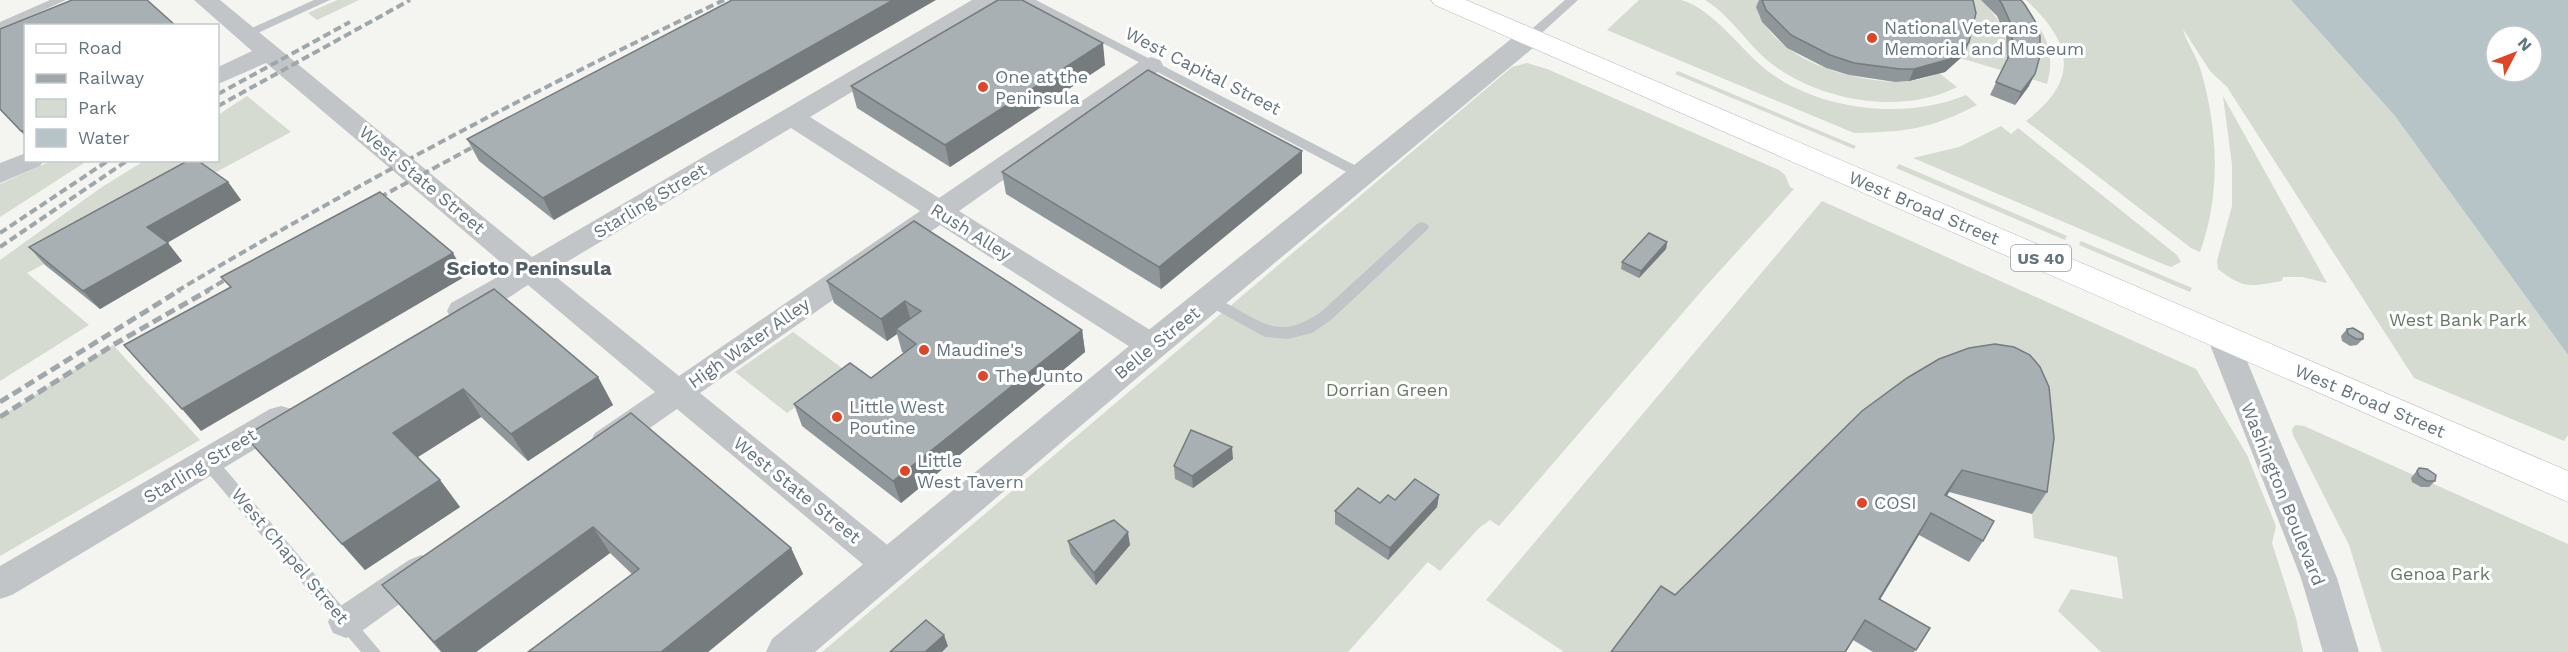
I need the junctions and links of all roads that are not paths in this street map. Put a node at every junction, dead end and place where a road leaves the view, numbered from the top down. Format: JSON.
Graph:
{"nodes":[{"id":1,"x":60,"y":0,"type":"edge"},
{"id":2,"x":206,"y":0,"type":"edge"},
{"id":3,"x":324,"y":0,"type":"edge"},
{"id":4,"x":989,"y":0,"type":"edge"},
{"id":5,"x":1027,"y":0,"type":"edge"},
{"id":6,"x":1444,"y":0,"type":"edge"},
{"id":7,"x":1572,"y":0,"type":"edge"},
{"id":8,"x":0,"y":26,"type":"edge"},
{"id":9,"x":247,"y":33,"type":"junction"},
{"id":10,"x":1530,"y":37,"type":"junction"},
{"id":11,"x":270,"y":52,"type":"junction"},
{"id":12,"x":1151,"y":65,"type":"junction"},
{"id":13,"x":219,"y":76,"type":"edge"},
{"id":14,"x":791,"y":117,"type":"junction"},
{"id":15,"x":27,"y":162,"type":"edge"},
{"id":16,"x":0,"y":174,"type":"edge"},
{"id":17,"x":1363,"y":175,"type":"junction"},
{"id":18,"x":939,"y":211,"type":"junction"},
{"id":19,"x":1422,"y":227,"type":"dead end"},
{"id":20,"x":530,"y":271,"type":"junction"},
{"id":21,"x":1210,"y":300,"type":"junction"},
{"id":22,"x":437,"y":326,"type":"edge"},
{"id":23,"x":2222,"y":337,"type":"junction"},
{"id":24,"x":1152,"y":346,"type":"junction"},
{"id":25,"x":677,"y":392,"type":"junction"},
{"id":26,"x":306,"y":403,"type":"edge"},
{"id":27,"x":587,"y":455,"type":"edge"},
{"id":28,"x":208,"y":460,"type":"junction"},
{"id":29,"x":2568,"y":487,"type":"edge"},
{"id":30,"x":441,"y":556,"type":"edge"},
{"id":31,"x":889,"y":566,"type":"junction"},
{"id":32,"x":0,"y":584,"type":"edge"},
{"id":33,"x":346,"y":622,"type":"junction"},
{"id":34,"x":372,"y":652,"type":"edge"},
{"id":35,"x":786,"y":652,"type":"edge"},
{"id":36,"x":2341,"y":652,"type":"edge"}],
"edges":[{"from":1,"to":8,"type":"lane"},
{"from":2,"to":9,"type":"street","name":"West State Street"},
{"from":3,"to":9,"type":"lane"},
{"from":4,"to":14,"type":"street","name":"Starling Street"},
{"from":5,"to":12,"type":"lane","name":"West Capital Street"},
{"from":6,"to":10,"type":"main road","name":"West Broad Street","number":"US 40"},
{"from":7,"to":10,"type":"lane"},
{"from":9,"to":11,"type":"street","name":"West State Street"},
{"from":10,"to":17,"type":"street","name":"Belle Street"},
{"from":10,"to":23,"type":"main road","name":"West Broad Street","number":"US 40"},
{"from":11,"to":13,"type":"street"},
{"from":11,"to":20,"type":"street","name":"West State Street"},
{"from":12,"to":17,"type":"lane","name":"West Capital Street"},
{"from":12,"to":18,"type":"street","name":"High Water Alley"},
{"from":14,"to":18,"type":"street","name":"Rush Alley"},
{"from":14,"to":20,"type":"street","name":"Starling Street"},
{"from":15,"to":16,"type":"street"},
{"from":17,"to":21,"type":"street","name":"Belle Street"},
{"from":18,"to":24,"type":"street","name":"Rush Alley"},
{"from":18,"to":25,"type":"street","name":"High Water Alley"},
{"from":19,"to":21,"type":"lane"},
{"from":20,"to":22,"type":"street","name":"Starling Street"},
{"from":20,"to":25,"type":"street","name":"West State Street"},
{"from":21,"to":24,"type":"street","name":"Belle Street"},
{"from":23,"to":29,"type":"main road","name":"West Broad Street","number":"US 40"},
{"from":23,"to":36,"type":"street","name":"Washington Boulevard"},
{"from":24,"to":31,"type":"street","name":"Belle Street"},
{"from":25,"to":27,"type":"street","name":"High Water Alley"},
{"from":25,"to":31,"type":"street","name":"West State Street"},
{"from":26,"to":28,"type":"street","name":"Starling Street"},
{"from":28,"to":32,"type":"street","name":"Starling Street"},
{"from":28,"to":33,"type":"lane","name":"West Chapel Street"},
{"from":30,"to":33,"type":"street"},
{"from":31,"to":35,"type":"street","name":"Belle Street"},
{"from":33,"to":34,"type":"lane","name":"West Chapel Street"}]}
